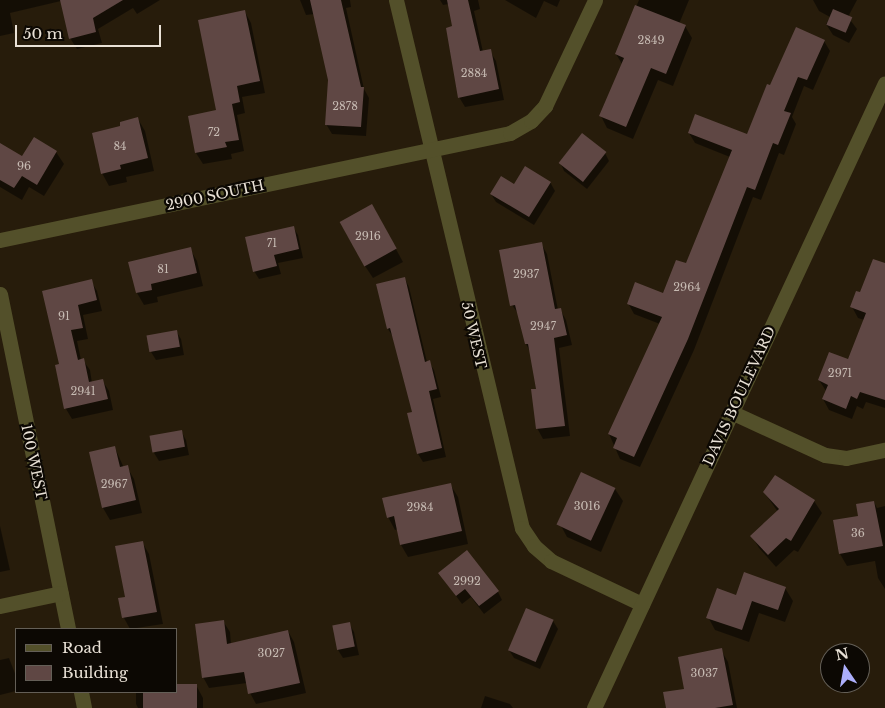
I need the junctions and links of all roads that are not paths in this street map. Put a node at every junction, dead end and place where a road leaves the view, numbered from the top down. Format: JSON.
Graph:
{"nodes":[{"id":1,"x":396,"y":0,"type":"edge"},
{"id":2,"x":595,"y":0,"type":"edge"},
{"id":3,"x":885,"y":83,"type":"edge"},
{"id":4,"x":430,"y":150,"type":"junction"},
{"id":5,"x":0,"y":240,"type":"edge"},
{"id":6,"x":0,"y":294,"type":"edge"},
{"id":7,"x":731,"y":412,"type":"junction"},
{"id":8,"x":885,"y":450,"type":"edge"},
{"id":9,"x":61,"y":593,"type":"junction"},
{"id":10,"x":642,"y":604,"type":"junction"},
{"id":11,"x":0,"y":606,"type":"edge"},
{"id":12,"x":68,"y":628,"type":"edge"},
{"id":13,"x":81,"y":693,"type":"edge"},
{"id":14,"x":84,"y":708,"type":"edge"},
{"id":15,"x":594,"y":708,"type":"edge"}],
"edges":[{"from":1,"to":4,"type":"street","name":"50 WEST"},
{"from":2,"to":4,"type":"street","name":"2900 SOUTH"},
{"from":3,"to":7,"type":"street","name":"DAVIS BOULEVARD"},
{"from":4,"to":5,"type":"street","name":"2900 SOUTH"},
{"from":4,"to":10,"type":"street","name":"50 WEST"},
{"from":6,"to":9,"type":"street","name":"100 WEST"},
{"from":7,"to":8,"type":"street"},
{"from":7,"to":10,"type":"street","name":"DAVIS BOULEVARD"},
{"from":9,"to":11,"type":"street"},
{"from":9,"to":12,"type":"street","name":"100 WEST"},
{"from":10,"to":15,"type":"street","name":"DAVIS BOULEVARD"},
{"from":13,"to":14,"type":"street"}]}
